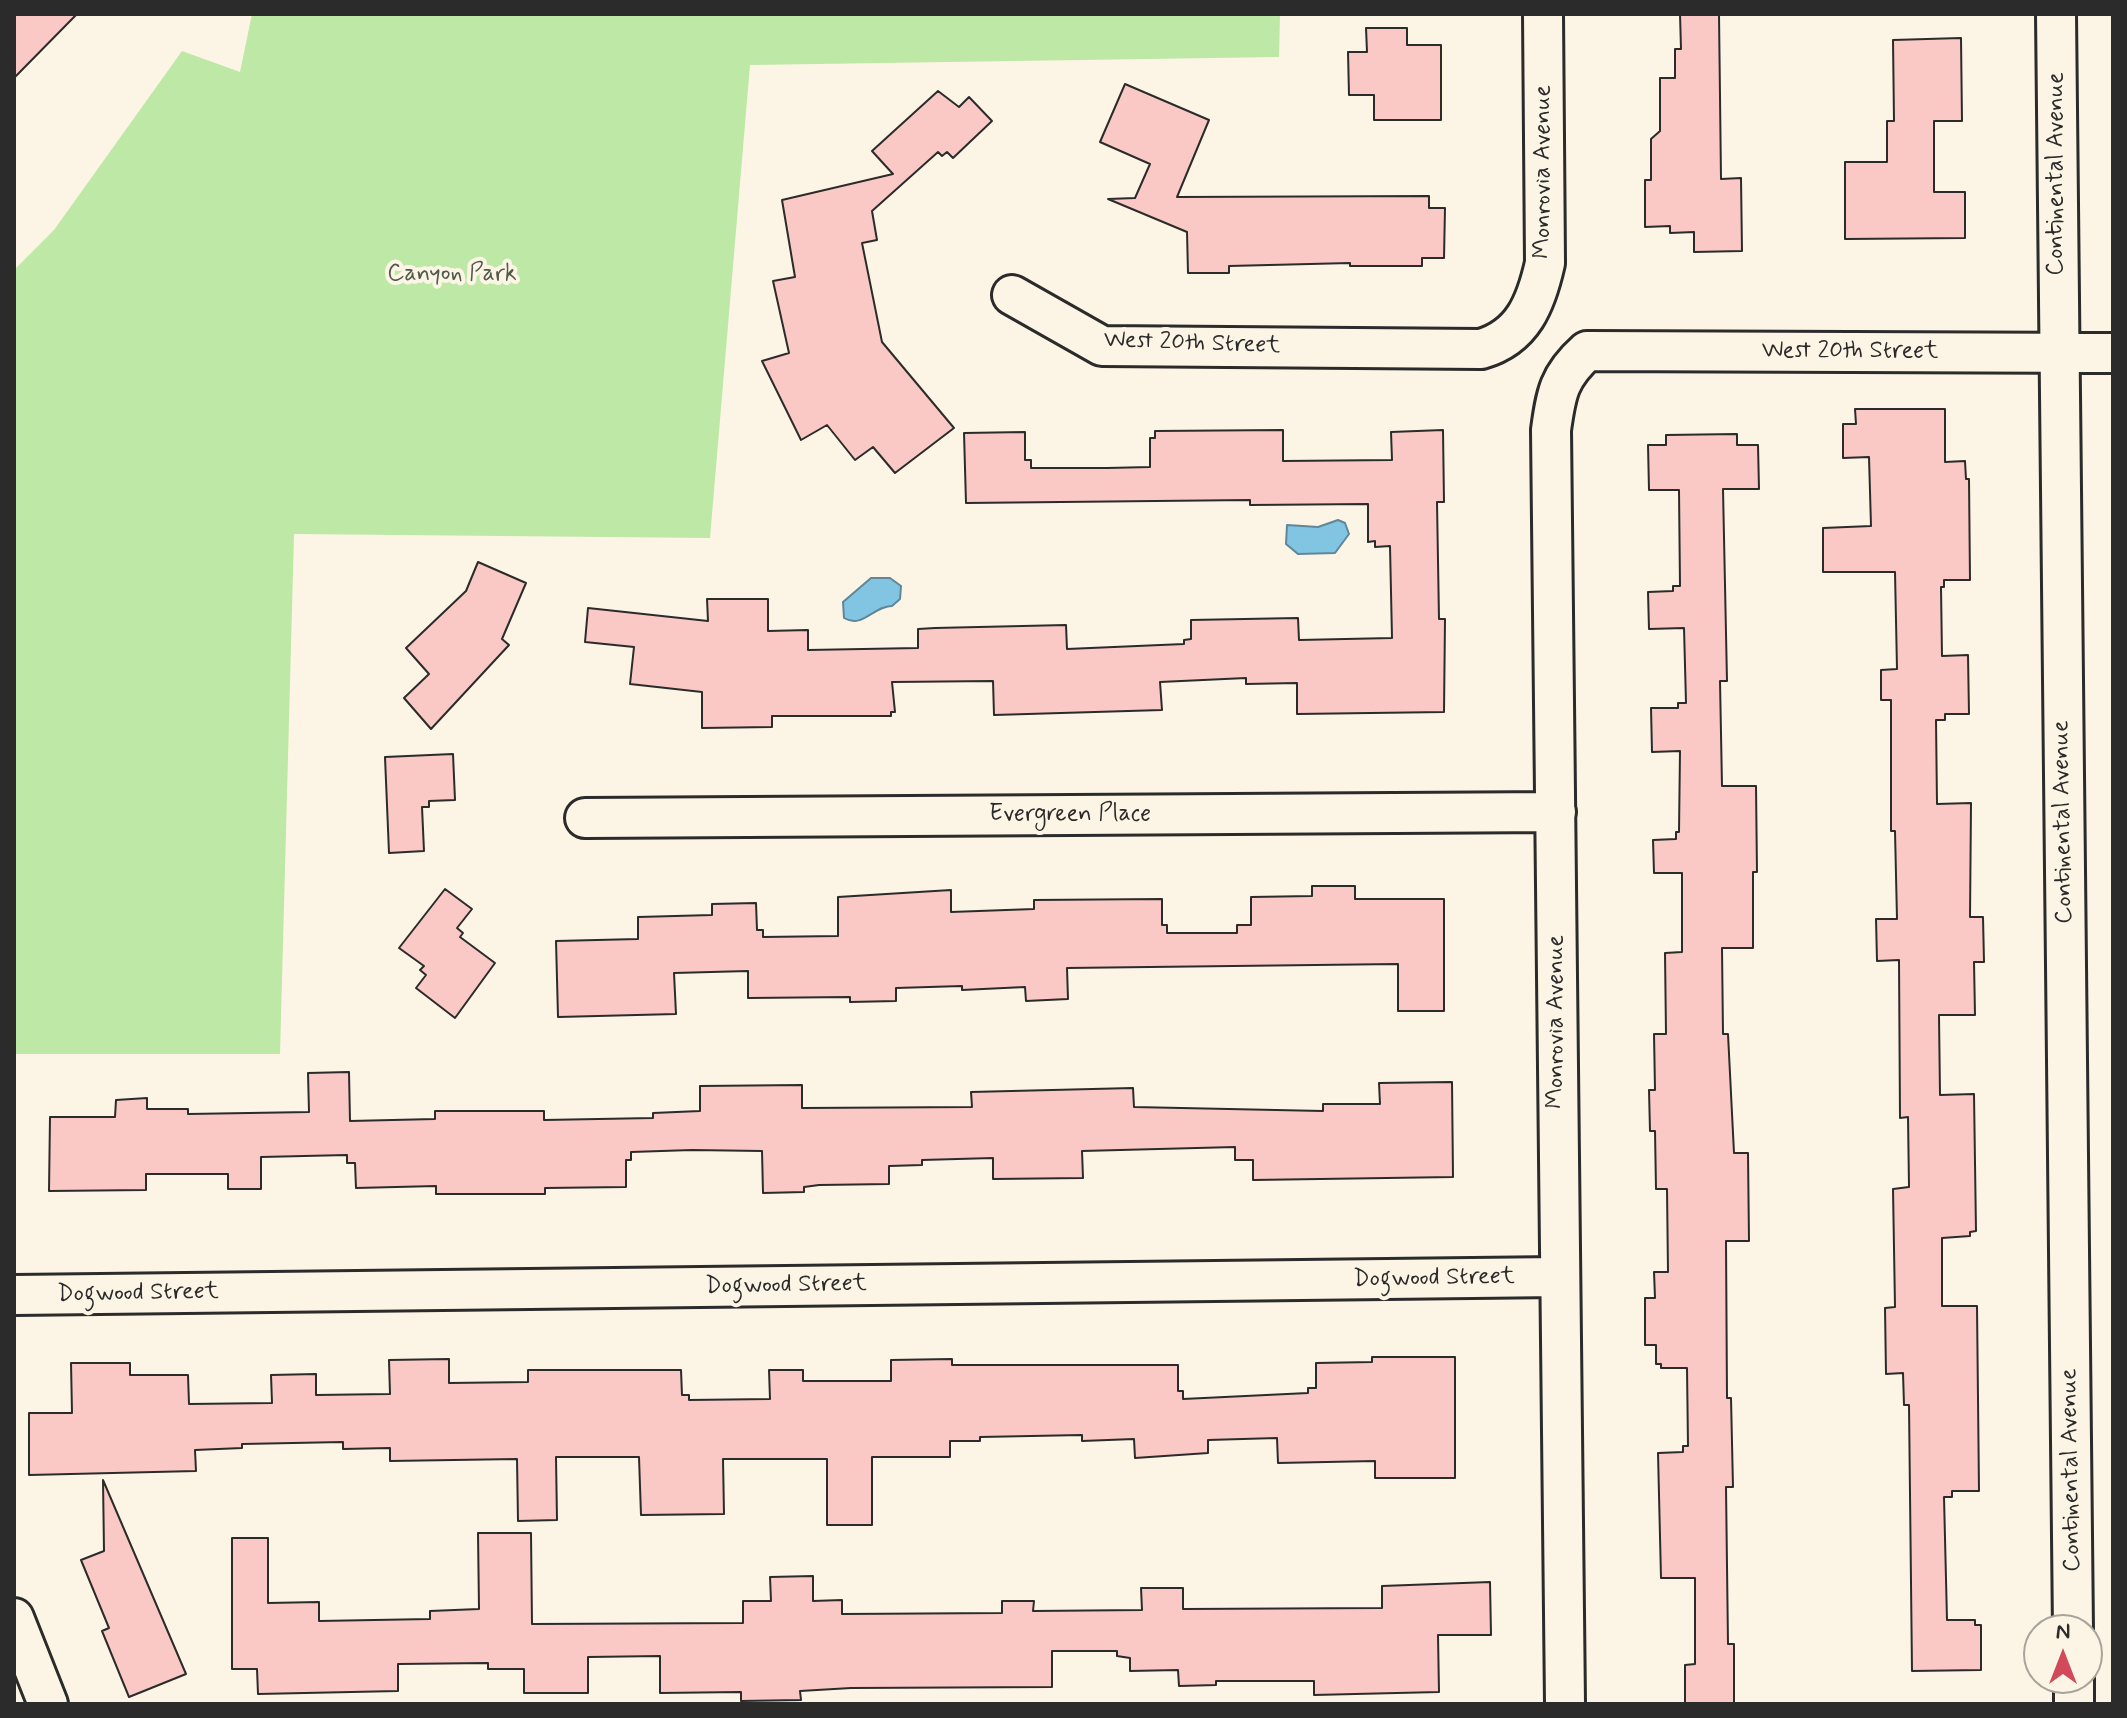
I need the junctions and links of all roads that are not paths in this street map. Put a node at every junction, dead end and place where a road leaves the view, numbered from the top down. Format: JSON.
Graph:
{"nodes":[{"id":1,"x":1543,"y":14,"type":"edge"},
{"id":2,"x":2056,"y":14,"type":"edge"},
{"id":3,"x":1012,"y":295,"type":"dead end"},
{"id":4,"x":1481,"y":349,"type":"joint"},
{"id":5,"x":1587,"y":351,"type":"joint"},
{"id":6,"x":2113,"y":353,"type":"edge"},
{"id":7,"x":2059,"y":354,"type":"junction"},
{"id":8,"x":1556,"y":812,"type":"junction"},
{"id":9,"x":585,"y":818,"type":"dead end"},
{"id":10,"x":1558,"y":1277,"type":"junction"},
{"id":11,"x":14,"y":1295,"type":"edge"},
{"id":12,"x":2073,"y":1614,"type":"edge"},
{"id":13,"x":14,"y":1618,"type":"edge"},
{"id":14,"x":48,"y":1704,"type":"edge"},
{"id":15,"x":1565,"y":1704,"type":"edge"}],
"edges":[{"from":1,"to":4,"type":"street","name":"Monrovia Avenue"},
{"from":2,"to":7,"type":"street","name":"Continental Avenue"},
{"from":3,"to":4,"type":"street","name":"West 20th Street"},
{"from":5,"to":7,"type":"street","name":"West 20th Street"},
{"from":5,"to":8,"type":"street","name":"Monrovia Avenue"},
{"from":6,"to":7,"type":"street","name":"West 20th Street"},
{"from":7,"to":12,"type":"street","name":"Continental Avenue"},
{"from":8,"to":9,"type":"street","name":"Evergreen Place"},
{"from":8,"to":10,"type":"street","name":"Monrovia Avenue"},
{"from":10,"to":11,"type":"street","name":"Dogwood Street"},
{"from":10,"to":15,"type":"street","name":"Monrovia Avenue"},
{"from":13,"to":14,"type":"street"}]}
